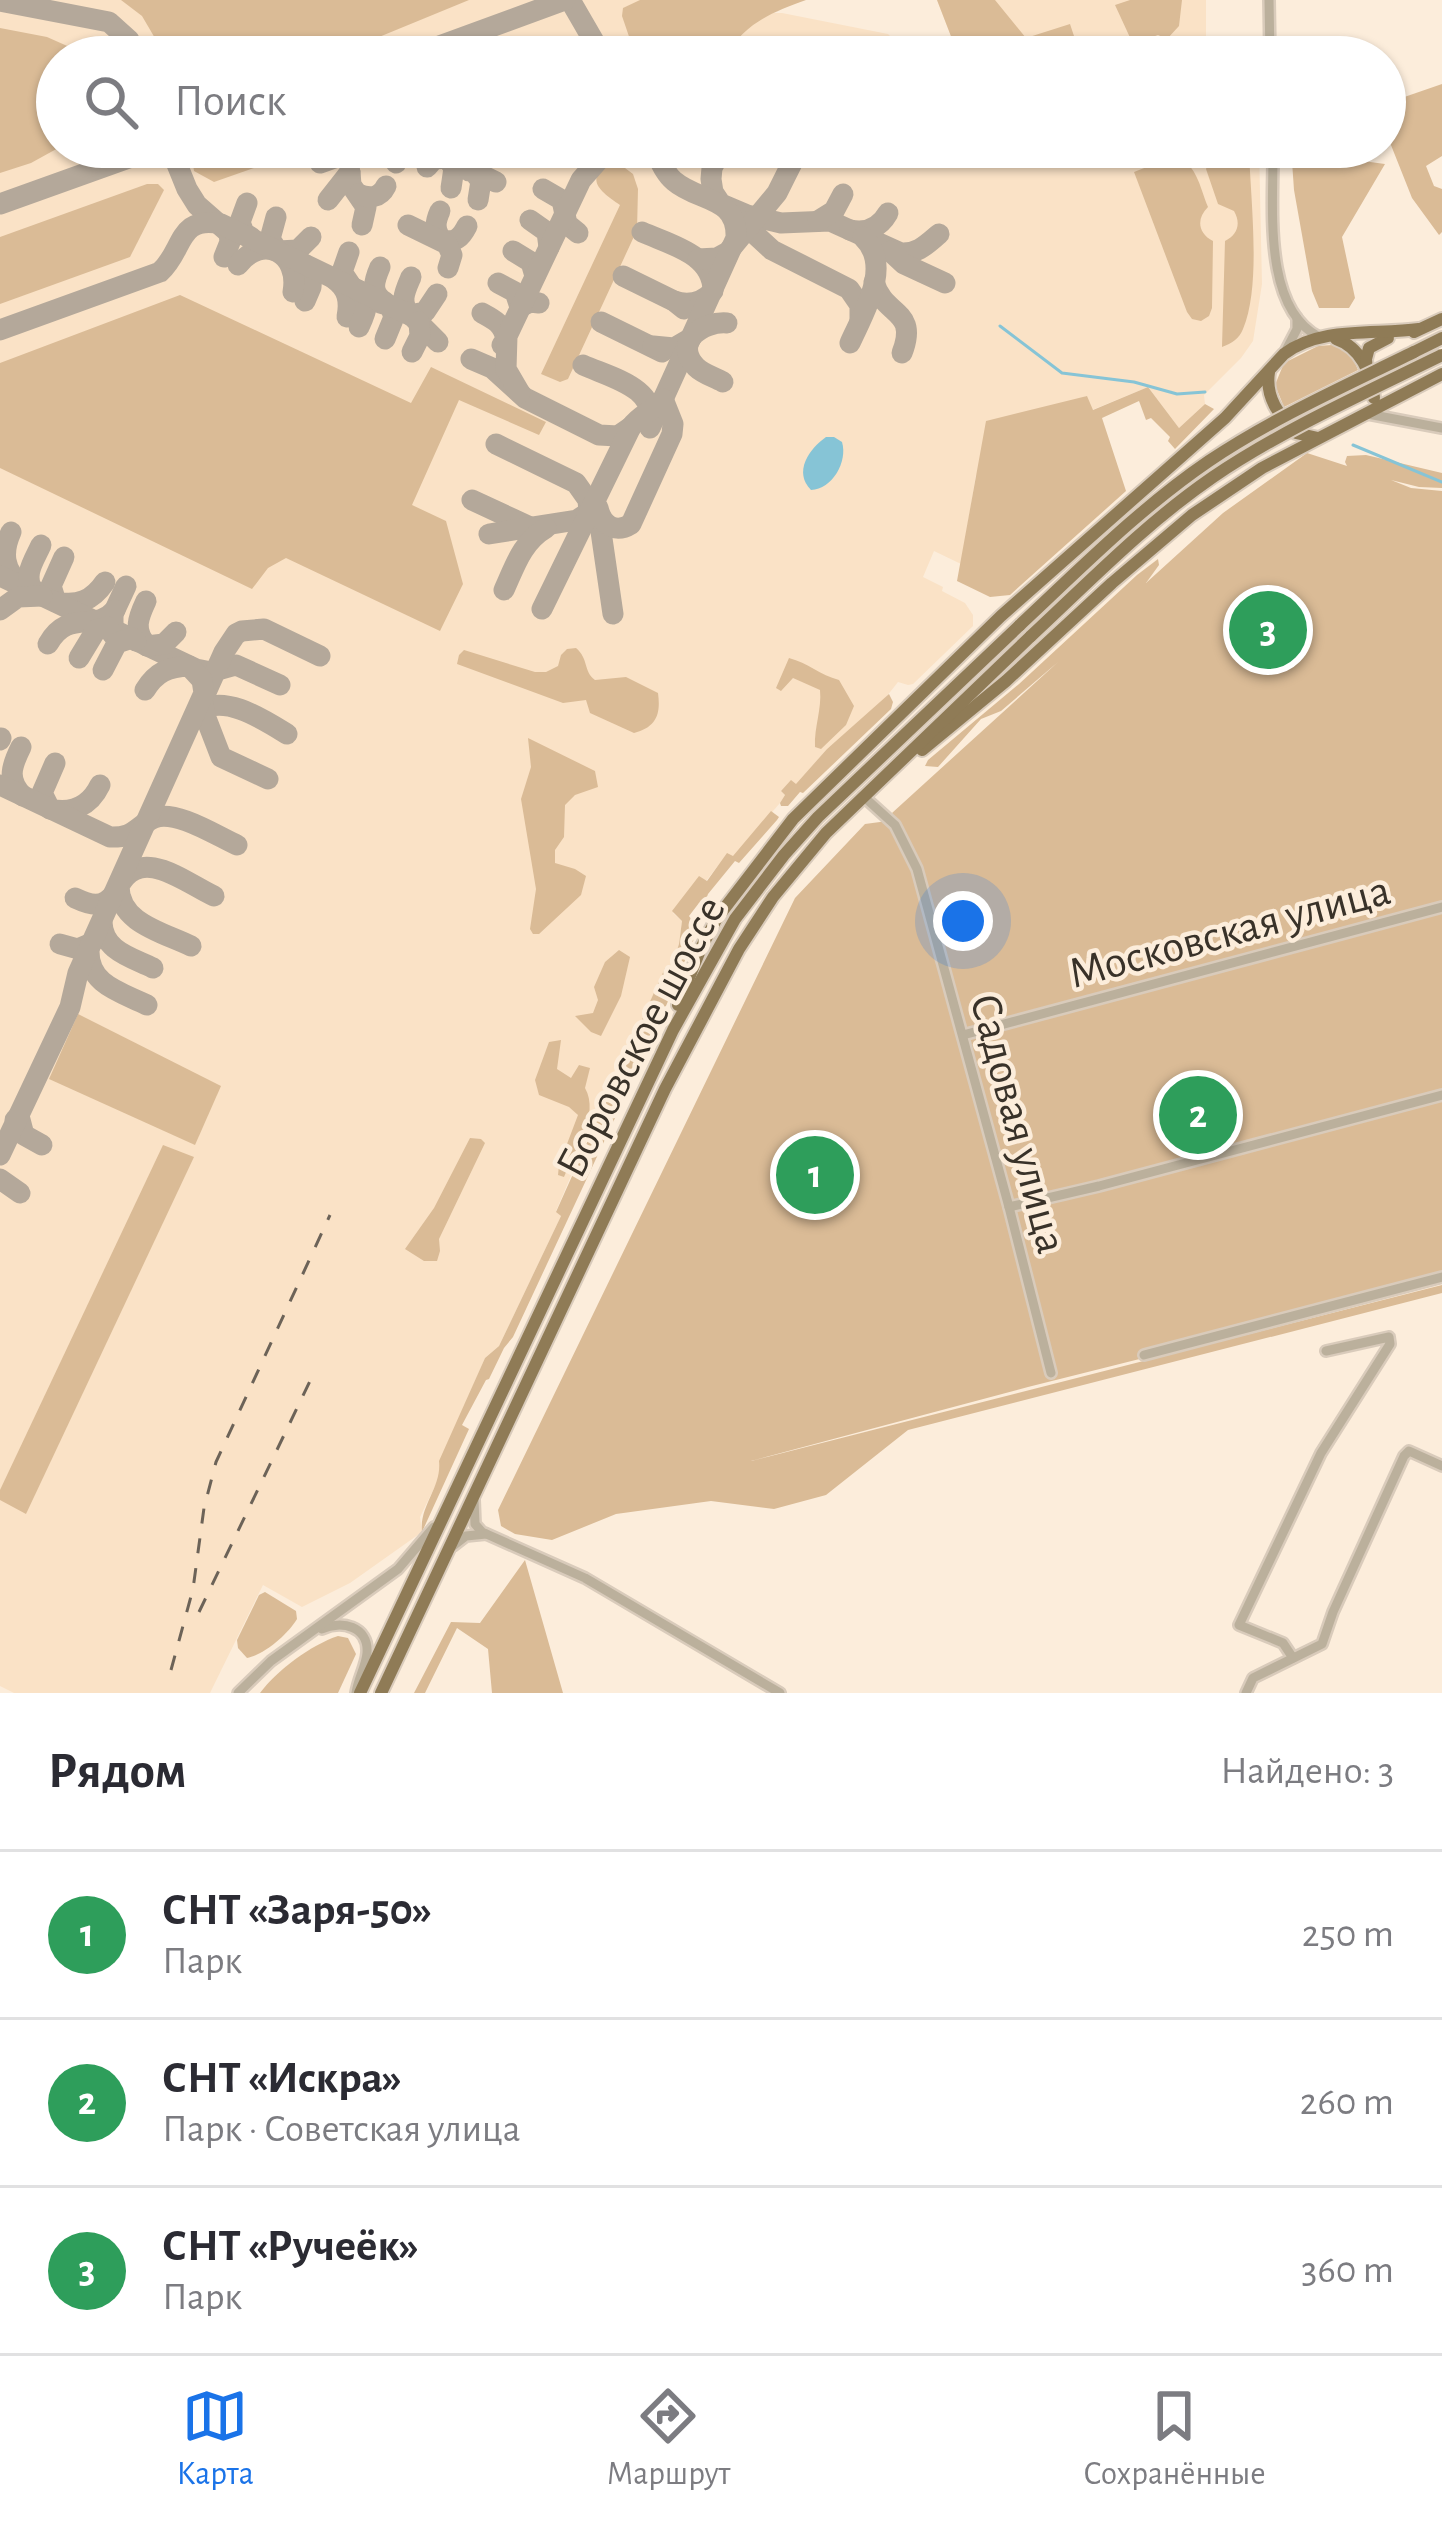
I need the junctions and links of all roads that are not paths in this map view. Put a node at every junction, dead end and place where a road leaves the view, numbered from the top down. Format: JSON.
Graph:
{"nodes":[{"id":1,"x":1269,"y":0,"type":"edge"},
{"id":2,"x":1270,"y":36,"type":"edge"},
{"id":3,"x":1273,"y":168,"type":"edge"},
{"id":4,"x":1297,"y":318,"type":"junction"},
{"id":5,"x":1442,"y":319,"type":"edge"},
{"id":6,"x":1419,"y":329,"type":"junction"},
{"id":7,"x":1442,"y":338,"type":"edge"},
{"id":8,"x":1325,"y":339,"type":"junction"},
{"id":9,"x":1442,"y":355,"type":"edge"},
{"id":10,"x":1282,"y":356,"type":"junction"},
{"id":11,"x":1269,"y":371,"type":"junction"},
{"id":12,"x":1367,"y":372,"type":"junction"},
{"id":13,"x":1442,"y":374,"type":"edge"},
{"id":14,"x":1406,"y":392,"type":"junction"},
{"id":15,"x":1275,"y":407,"type":"junction"},
{"id":16,"x":1376,"y":407,"type":"junction"},
{"id":17,"x":1226,"y":416,"type":"junction"},
{"id":18,"x":1352,"y":420,"type":"junction"},
{"id":19,"x":1416,"y":422,"type":"junction"},
{"id":20,"x":1442,"y":428,"type":"edge"},
{"id":21,"x":1319,"y":437,"type":"junction"},
{"id":22,"x":1026,"y":631,"type":"junction"},
{"id":23,"x":890,"y":770,"type":"junction"},
{"id":24,"x":863,"y":796,"type":"junction"},
{"id":25,"x":1442,"y":907,"type":"edge"},
{"id":26,"x":673,"y":1030,"type":"junction"},
{"id":27,"x":963,"y":1035,"type":"junction"},
{"id":28,"x":1442,"y":1095,"type":"edge"},
{"id":29,"x":1009,"y":1207,"type":"junction"},
{"id":30,"x":1442,"y":1277,"type":"edge"},
{"id":31,"x":1326,"y":1351,"type":"dead end"},
{"id":32,"x":1144,"y":1355,"type":"dead end"},
{"id":33,"x":1051,"y":1373,"type":"dead end"},
{"id":34,"x":1442,"y":1466,"type":"edge"},
{"id":35,"x":473,"y":1500,"type":"junction"},
{"id":36,"x":448,"y":1510,"type":"junction"},
{"id":37,"x":486,"y":1534,"type":"junction"},
{"id":38,"x":451,"y":1549,"type":"junction"},
{"id":39,"x":296,"y":1642,"type":"junction"},
{"id":40,"x":1293,"y":1658,"type":"junction"},
{"id":41,"x":238,"y":1693,"type":"edge"},
{"id":42,"x":358,"y":1693,"type":"edge"},
{"id":43,"x":381,"y":1693,"type":"edge"},
{"id":44,"x":780,"y":1693,"type":"edge"},
{"id":45,"x":1246,"y":1693,"type":"edge"}],
"edges":[{"from":1,"to":2,"type":"street"},
{"from":3,"to":4,"type":"street"},
{"from":4,"to":8,"type":"street"},
{"from":4,"to":10,"type":"street"},
{"from":5,"to":6,"type":"main road"},
{"from":6,"to":8,"type":"main road"},
{"from":6,"to":12,"type":"main road"},
{"from":7,"to":22,"type":"main road","name":"Боровское шоссе","bridge":true},
{"from":8,"to":10,"type":"main road"},
{"from":8,"to":12,"type":"main road"},
{"from":9,"to":22,"type":"main road","name":"Боровское шоссе","bridge":true},
{"from":10,"to":11,"type":"main road"},
{"from":11,"to":15,"type":"main road"},
{"from":11,"to":17,"type":"main road"},
{"from":12,"to":16,"type":"main road"},
{"from":13,"to":14,"type":"main road"},
{"from":14,"to":16,"type":"main road"},
{"from":14,"to":19,"type":"street"},
{"from":15,"to":17,"type":"main road"},
{"from":15,"to":21,"type":"main road"},
{"from":16,"to":18,"type":"main road"},
{"from":16,"to":19,"type":"street"},
{"from":17,"to":26,"type":"main road"},
{"from":18,"to":19,"type":"street"},
{"from":18,"to":21,"type":"main road"},
{"from":19,"to":20,"type":"street"},
{"from":21,"to":23,"type":"main road"},
{"from":22,"to":23,"type":"main road","name":"Боровское шоссе"},
{"from":22,"to":26,"type":"main road","name":"Боровское шоссе"},
{"from":23,"to":24,"type":"main road","name":"Боровское шоссе"},
{"from":24,"to":27,"type":"street","name":"Садовая улица"},
{"from":24,"to":35,"type":"main road","name":"Боровское шоссе"},
{"from":25,"to":27,"type":"street","name":"Московская улица"},
{"from":26,"to":36,"type":"main road","name":"Боровское шоссе"},
{"from":27,"to":29,"type":"street","name":"Садовая улица"},
{"from":28,"to":29,"type":"street"},
{"from":29,"to":33,"type":"street","name":"Садовая улица"},
{"from":30,"to":32,"type":"street"},
{"from":31,"to":40,"type":"street"},
{"from":34,"to":40,"type":"street"},
{"from":35,"to":37,"type":"street"},
{"from":35,"to":38,"type":"main road","name":"Боровское шоссе"},
{"from":36,"to":39,"type":"street"},
{"from":36,"to":42,"type":"main road","name":"Боровское шоссе"},
{"from":37,"to":38,"type":"street"},
{"from":37,"to":44,"type":"street"},
{"from":38,"to":43,"type":"main road","name":"Боровское шоссе"},
{"from":39,"to":41,"type":"street"},
{"from":39,"to":42,"type":"street"},
{"from":40,"to":45,"type":"street"}]}
